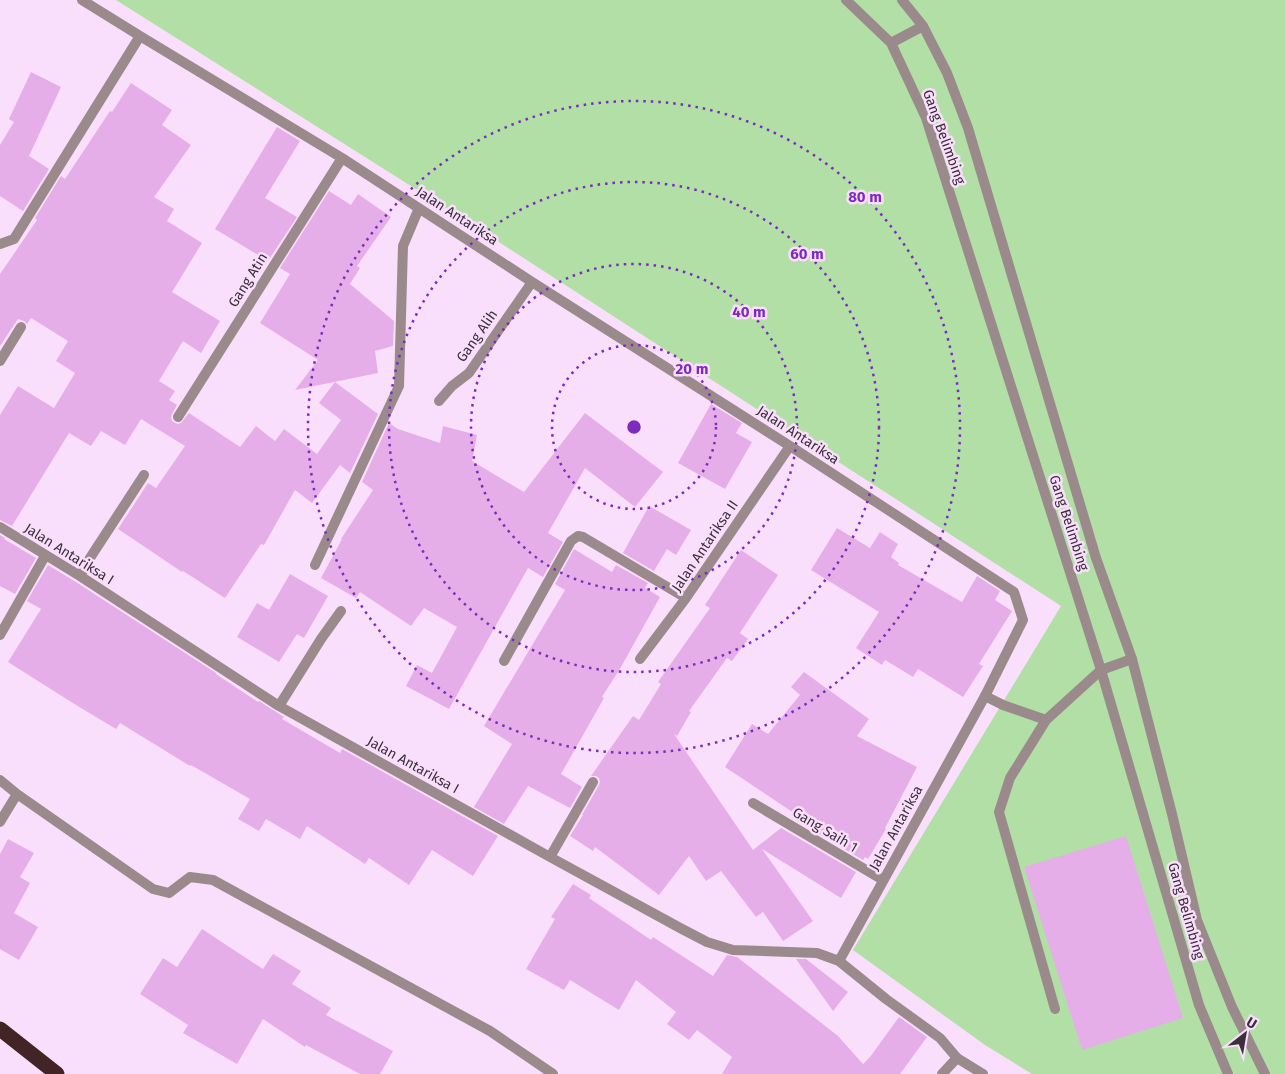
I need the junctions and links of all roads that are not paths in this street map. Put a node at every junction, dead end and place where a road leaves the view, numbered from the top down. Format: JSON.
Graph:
{"nodes":[{"id":1,"x":82,"y":0,"type":"edge"},
{"id":2,"x":846,"y":0,"type":"edge"},
{"id":3,"x":902,"y":0,"type":"edge"},
{"id":4,"x":923,"y":26,"type":"junction"},
{"id":5,"x":140,"y":36,"type":"junction"},
{"id":6,"x":890,"y":43,"type":"junction"},
{"id":7,"x":342,"y":158,"type":"junction"},
{"id":8,"x":419,"y":208,"type":"junction"},
{"id":9,"x":0,"y":244,"type":"edge"},
{"id":10,"x":532,"y":282,"type":"junction"},
{"id":11,"x":21,"y":327,"type":"dead end"},
{"id":12,"x":0,"y":361,"type":"edge"},
{"id":13,"x":439,"y":401,"type":"dead end"},
{"id":14,"x":178,"y":417,"type":"dead end"},
{"id":15,"x":790,"y":446,"type":"junction"},
{"id":16,"x":144,"y":475,"type":"dead end"},
{"id":17,"x":0,"y":527,"type":"edge"},
{"id":18,"x":45,"y":556,"type":"junction"},
{"id":19,"x":315,"y":565,"type":"dead end"},
{"id":20,"x":80,"y":576,"type":"junction"},
{"id":21,"x":686,"y":598,"type":"junction"},
{"id":22,"x":341,"y":611,"type":"dead end"},
{"id":23,"x":0,"y":634,"type":"edge"},
{"id":24,"x":640,"y":659,"type":"dead end"},
{"id":25,"x":1132,"y":659,"type":"junction"},
{"id":26,"x":504,"y":661,"type":"dead end"},
{"id":27,"x":1101,"y":670,"type":"junction"},
{"id":28,"x":985,"y":696,"type":"junction"},
{"id":29,"x":279,"y":706,"type":"junction"},
{"id":30,"x":1046,"y":720,"type":"junction"},
{"id":31,"x":0,"y":780,"type":"edge"},
{"id":32,"x":593,"y":782,"type":"dead end"},
{"id":33,"x":17,"y":794,"type":"junction"},
{"id":34,"x":753,"y":803,"type":"dead end"},
{"id":35,"x":0,"y":822,"type":"edge"},
{"id":36,"x":550,"y":857,"type":"junction"},
{"id":37,"x":883,"y":880,"type":"junction"},
{"id":38,"x":839,"y":961,"type":"junction"},
{"id":39,"x":1055,"y":1009,"type":"dead end"},
{"id":40,"x":0,"y":1029,"type":"edge"},
{"id":41,"x":957,"y":1058,"type":"junction"},
{"id":42,"x":57,"y":1074,"type":"edge"},
{"id":43,"x":553,"y":1074,"type":"edge"},
{"id":44,"x":942,"y":1074,"type":"edge"},
{"id":45,"x":983,"y":1074,"type":"edge"},
{"id":46,"x":1228,"y":1074,"type":"edge"},
{"id":47,"x":1265,"y":1074,"type":"edge"}],
"edges":[{"from":1,"to":5,"type":"street","name":"Jalan Antariksa"},
{"from":2,"to":6,"type":"street","name":"Gang Belimbing"},
{"from":3,"to":4,"type":"street","name":"Gang Belimbing"},
{"from":4,"to":6,"type":"street"},
{"from":4,"to":25,"type":"street","name":"Gang Belimbing"},
{"from":5,"to":7,"type":"street","name":"Jalan Antariksa"},
{"from":5,"to":9,"type":"street"},
{"from":6,"to":27,"type":"street","name":"Gang Belimbing"},
{"from":7,"to":8,"type":"street","name":"Jalan Antariksa"},
{"from":7,"to":14,"type":"street","name":"Gang Atin"},
{"from":8,"to":10,"type":"street","name":"Jalan Antariksa"},
{"from":8,"to":19,"type":"street"},
{"from":10,"to":13,"type":"street","name":"Gang Alih"},
{"from":10,"to":15,"type":"street","name":"Jalan Antariksa"},
{"from":11,"to":12,"type":"street"},
{"from":15,"to":21,"type":"street","name":"Jalan Antariksa II"},
{"from":15,"to":28,"type":"street","name":"Jalan Antariksa"},
{"from":16,"to":20,"type":"street"},
{"from":17,"to":18,"type":"street","name":"Jalan Antariksa I"},
{"from":18,"to":20,"type":"street","name":"Jalan Antariksa I"},
{"from":18,"to":23,"type":"street"},
{"from":20,"to":29,"type":"street","name":"Jalan Antariksa I"},
{"from":21,"to":24,"type":"street","name":"Jalan Antariksa II"},
{"from":21,"to":26,"type":"street"},
{"from":22,"to":29,"type":"street"},
{"from":25,"to":27,"type":"street"},
{"from":25,"to":47,"type":"street","name":"Gang Belimbing"},
{"from":27,"to":30,"type":"street"},
{"from":27,"to":46,"type":"street","name":"Gang Belimbing"},
{"from":28,"to":30,"type":"street"},
{"from":28,"to":37,"type":"street","name":"Jalan Antariksa"},
{"from":29,"to":36,"type":"street","name":"Jalan Antariksa I"},
{"from":30,"to":39,"type":"street"},
{"from":31,"to":33,"type":"street"},
{"from":32,"to":36,"type":"street"},
{"from":33,"to":35,"type":"street"},
{"from":33,"to":43,"type":"street"},
{"from":34,"to":37,"type":"street","name":"Gang Saih 1"},
{"from":36,"to":38,"type":"street","name":"Jalan Antariksa I"},
{"from":37,"to":38,"type":"street","name":"Jalan Antariksa"},
{"from":38,"to":41,"type":"street"},
{"from":40,"to":42,"type":"highway"},
{"from":41,"to":44,"type":"street"},
{"from":41,"to":45,"type":"street"}]}
